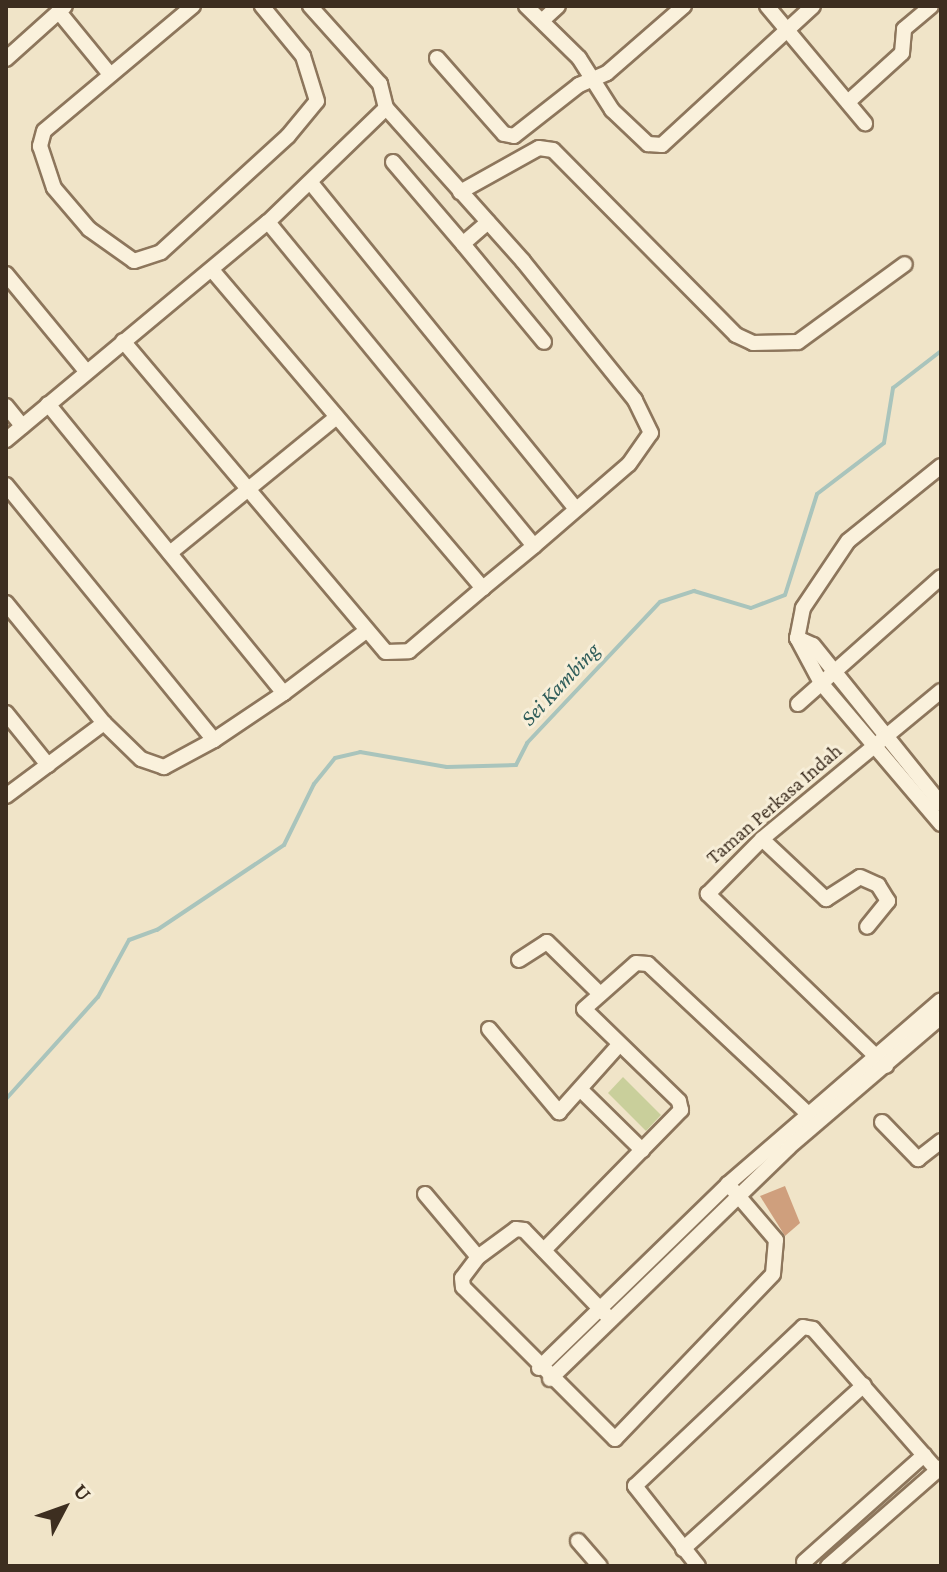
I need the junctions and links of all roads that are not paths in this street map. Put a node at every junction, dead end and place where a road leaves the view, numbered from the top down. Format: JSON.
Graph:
{"nodes":[{"id":1,"x":193,"y":6,"type":"edge"},
{"id":2,"x":262,"y":6,"type":"edge"},
{"id":3,"x":310,"y":6,"type":"edge"},
{"id":4,"x":526,"y":6,"type":"edge"},
{"id":5,"x":558,"y":6,"type":"edge"},
{"id":6,"x":684,"y":6,"type":"edge"},
{"id":7,"x":767,"y":6,"type":"edge"},
{"id":8,"x":813,"y":6,"type":"edge"},
{"id":9,"x":931,"y":6,"type":"edge"},
{"id":10,"x":62,"y":9,"type":"edge"},
{"id":11,"x":544,"y":19,"type":"junction"},
{"id":12,"x":787,"y":30,"type":"junction"},
{"id":13,"x":437,"y":58,"type":"dead end"},
{"id":14,"x":6,"y":59,"type":"edge"},
{"id":15,"x":109,"y":73,"type":"junction"},
{"id":16,"x":591,"y":80,"type":"junction"},
{"id":17,"x":848,"y":102,"type":"junction"},
{"id":18,"x":386,"y":108,"type":"junction"},
{"id":19,"x":865,"y":123,"type":"dead end"},
{"id":20,"x":393,"y":162,"type":"dead end"},
{"id":21,"x":311,"y":183,"type":"junction"},
{"id":22,"x":460,"y":192,"type":"junction"},
{"id":23,"x":268,"y":222,"type":"junction"},
{"id":24,"x":488,"y":222,"type":"junction"},
{"id":25,"x":463,"y":244,"type":"junction"},
{"id":26,"x":905,"y":264,"type":"dead end"},
{"id":27,"x":212,"y":270,"type":"junction"},
{"id":28,"x":6,"y":274,"type":"edge"},
{"id":29,"x":123,"y":341,"type":"junction"},
{"id":30,"x":544,"y":342,"type":"dead end"},
{"id":31,"x":86,"y":371,"type":"junction"},
{"id":32,"x":48,"y":404,"type":"junction"},
{"id":33,"x":6,"y":406,"type":"edge"},
{"id":34,"x":337,"y":417,"type":"junction"},
{"id":35,"x":22,"y":426,"type":"junction"},
{"id":36,"x":6,"y":440,"type":"edge"},
{"id":37,"x":941,"y":466,"type":"edge"},
{"id":38,"x":6,"y":485,"type":"edge"},
{"id":39,"x":247,"y":489,"type":"junction"},
{"id":40,"x":576,"y":509,"type":"junction"},
{"id":41,"x":534,"y":546,"type":"junction"},
{"id":42,"x":170,"y":553,"type":"junction"},
{"id":43,"x":941,"y":577,"type":"edge"},
{"id":44,"x":483,"y":588,"type":"junction"},
{"id":45,"x":6,"y":603,"type":"edge"},
{"id":46,"x":366,"y":631,"type":"junction"},
{"id":47,"x":797,"y":638,"type":"junction"},
{"id":48,"x":833,"y":671,"type":"junction"},
{"id":49,"x":821,"y":683,"type":"junction"},
{"id":50,"x":941,"y":691,"type":"edge"},
{"id":51,"x":284,"y":693,"type":"junction"},
{"id":52,"x":849,"y":703,"type":"junction"},
{"id":53,"x":798,"y":704,"type":"dead end"},
{"id":54,"x":6,"y":713,"type":"edge"},
{"id":55,"x":104,"y":723,"type":"junction"},
{"id":56,"x":214,"y":740,"type":"junction"},
{"id":57,"x":879,"y":740,"type":"junction"},
{"id":58,"x":48,"y":765,"type":"junction"},
{"id":59,"x":6,"y":796,"type":"edge"},
{"id":60,"x":941,"y":804,"type":"edge"},
{"id":61,"x":941,"y":824,"type":"edge"},
{"id":62,"x":762,"y":839,"type":"junction"},
{"id":63,"x":867,"y":927,"type":"dead end"},
{"id":64,"x":519,"y":960,"type":"dead end"},
{"id":65,"x":597,"y":991,"type":"junction"},
{"id":66,"x":941,"y":1000,"type":"edge"},
{"id":67,"x":941,"y":1017,"type":"edge"},
{"id":68,"x":489,"y":1029,"type":"dead end"},
{"id":69,"x":619,"y":1045,"type":"junction"},
{"id":70,"x":880,"y":1061,"type":"junction"},
{"id":71,"x":581,"y":1090,"type":"junction"},
{"id":72,"x":812,"y":1118,"type":"junction"},
{"id":73,"x":882,"y":1122,"type":"dead end"},
{"id":74,"x":941,"y":1141,"type":"edge"},
{"id":75,"x":642,"y":1150,"type":"junction"},
{"id":76,"x":733,"y":1190,"type":"junction"},
{"id":77,"x":425,"y":1194,"type":"dead end"},
{"id":78,"x":544,"y":1250,"type":"junction"},
{"id":79,"x":478,"y":1257,"type":"junction"},
{"id":80,"x":600,"y":1308,"type":"junction"},
{"id":81,"x":611,"y":1320,"type":"junction"},
{"id":82,"x":545,"y":1373,"type":"junction"},
{"id":83,"x":864,"y":1385,"type":"junction"},
{"id":84,"x":924,"y":1455,"type":"junction"},
{"id":85,"x":938,"y":1468,"type":"edge"},
{"id":86,"x":578,"y":1541,"type":"dead end"},
{"id":87,"x":683,"y":1549,"type":"junction"},
{"id":88,"x":802,"y":1560,"type":"edge"},
{"id":89,"x":600,"y":1566,"type":"edge"},
{"id":90,"x":698,"y":1566,"type":"edge"},
{"id":91,"x":828,"y":1566,"type":"edge"}],
"edges":[{"from":1,"to":15,"type":"street"},
{"from":2,"to":15,"type":"street"},
{"from":3,"to":18,"type":"street"},
{"from":4,"to":11,"type":"street"},
{"from":5,"to":11,"type":"street"},
{"from":6,"to":16,"type":"street"},
{"from":7,"to":12,"type":"street"},
{"from":8,"to":12,"type":"street"},
{"from":9,"to":17,"type":"street"},
{"from":10,"to":14,"type":"street"},
{"from":10,"to":15,"type":"street"},
{"from":11,"to":16,"type":"street"},
{"from":12,"to":16,"type":"street"},
{"from":12,"to":17,"type":"street"},
{"from":13,"to":16,"type":"street"},
{"from":17,"to":19,"type":"street"},
{"from":18,"to":21,"type":"street"},
{"from":18,"to":22,"type":"street"},
{"from":20,"to":25,"type":"street"},
{"from":21,"to":23,"type":"street"},
{"from":21,"to":40,"type":"street"},
{"from":22,"to":24,"type":"street"},
{"from":22,"to":26,"type":"street"},
{"from":23,"to":27,"type":"street"},
{"from":23,"to":41,"type":"street"},
{"from":24,"to":25,"type":"street"},
{"from":24,"to":40,"type":"street"},
{"from":25,"to":30,"type":"street"},
{"from":27,"to":29,"type":"street"},
{"from":27,"to":34,"type":"street"},
{"from":28,"to":31,"type":"street"},
{"from":29,"to":31,"type":"street"},
{"from":29,"to":39,"type":"street"},
{"from":31,"to":32,"type":"street"},
{"from":32,"to":35,"type":"street"},
{"from":32,"to":42,"type":"street"},
{"from":33,"to":35,"type":"street"},
{"from":34,"to":39,"type":"street"},
{"from":34,"to":44,"type":"street"},
{"from":35,"to":36,"type":"street"},
{"from":37,"to":47,"type":"street"},
{"from":38,"to":56,"type":"street"},
{"from":39,"to":42,"type":"street"},
{"from":39,"to":46,"type":"street"},
{"from":40,"to":41,"type":"street"},
{"from":41,"to":44,"type":"street"},
{"from":42,"to":51,"type":"street"},
{"from":43,"to":48,"type":"street"},
{"from":44,"to":46,"type":"street"},
{"from":45,"to":55,"type":"street"},
{"from":46,"to":51,"type":"street"},
{"from":47,"to":48,"type":"street"},
{"from":47,"to":49,"type":"street"},
{"from":48,"to":49,"type":"street"},
{"from":48,"to":52,"type":"street"},
{"from":49,"to":52,"type":"street"},
{"from":49,"to":53,"type":"street"},
{"from":50,"to":57,"type":"street","name":"Taman Perkasa Indah"},
{"from":51,"to":56,"type":"street"},
{"from":52,"to":57,"type":"street"},
{"from":54,"to":58,"type":"street"},
{"from":55,"to":56,"type":"street"},
{"from":55,"to":58,"type":"street"},
{"from":57,"to":60,"type":"street"},
{"from":57,"to":61,"type":"street"},
{"from":57,"to":62,"type":"street","name":"Taman Perkasa Indah"},
{"from":58,"to":59,"type":"street"},
{"from":62,"to":63,"type":"street"},
{"from":62,"to":70,"type":"street","name":"Taman Perkasa Indah"},
{"from":64,"to":65,"type":"street"},
{"from":65,"to":69,"type":"street"},
{"from":65,"to":72,"type":"street"},
{"from":66,"to":70,"type":"street"},
{"from":67,"to":70,"type":"street"},
{"from":68,"to":71,"type":"street"},
{"from":69,"to":71,"type":"street"},
{"from":69,"to":75,"type":"street"},
{"from":70,"to":72,"type":"street"},
{"from":71,"to":75,"type":"street"},
{"from":72,"to":76,"type":"street"},
{"from":73,"to":74,"type":"street"},
{"from":75,"to":78,"type":"street"},
{"from":76,"to":80,"type":"street"},
{"from":76,"to":81,"type":"street"},
{"from":76,"to":82,"type":"street"},
{"from":77,"to":79,"type":"street"},
{"from":78,"to":79,"type":"street"},
{"from":78,"to":80,"type":"street"},
{"from":79,"to":82,"type":"street"},
{"from":80,"to":81,"type":"street"},
{"from":80,"to":82,"type":"street"},
{"from":81,"to":82,"type":"street"},
{"from":83,"to":84,"type":"street"},
{"from":83,"to":87,"type":"street"},
{"from":83,"to":87,"type":"street"},
{"from":84,"to":85,"type":"street"},
{"from":84,"to":88,"type":"street"},
{"from":85,"to":91,"type":"street"},
{"from":86,"to":89,"type":"street"},
{"from":87,"to":90,"type":"street"}]}
